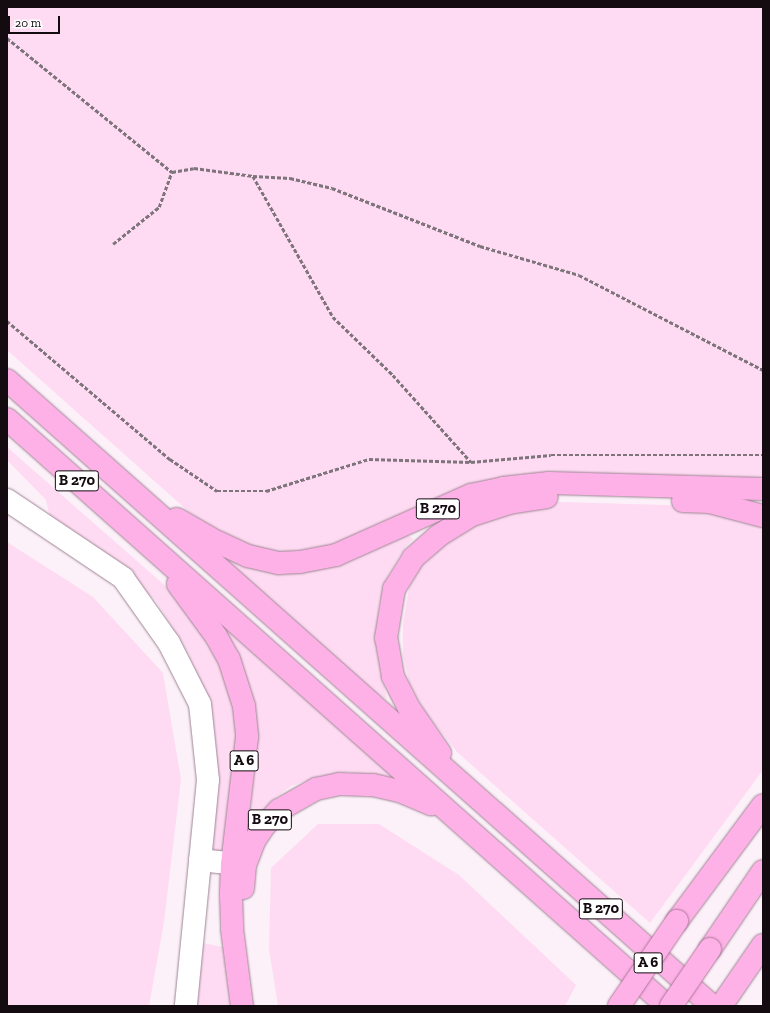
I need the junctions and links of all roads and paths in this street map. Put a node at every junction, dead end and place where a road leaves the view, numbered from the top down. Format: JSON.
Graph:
{"nodes":[{"id":1,"x":7,"y":38,"type":"edge"},
{"id":2,"x":172,"y":172,"type":"junction"},
{"id":3,"x":253,"y":176,"type":"junction"},
{"id":4,"x":113,"y":244,"type":"dead end"},
{"id":5,"x":7,"y":321,"type":"edge"},
{"id":6,"x":763,"y":370,"type":"edge"},
{"id":7,"x":7,"y":380,"type":"edge"},
{"id":8,"x":7,"y":419,"type":"edge"},
{"id":9,"x":763,"y":454,"type":"edge"},
{"id":10,"x":471,"y":462,"type":"junction"},
{"id":11,"x":763,"y":489,"type":"edge"},
{"id":12,"x":135,"y":495,"type":"junction"},
{"id":13,"x":7,"y":500,"type":"edge"},
{"id":14,"x":763,"y":516,"type":"edge"},
{"id":15,"x":147,"y":544,"type":"junction"},
{"id":16,"x":466,"y":787,"type":"junction"},
{"id":17,"x":763,"y":805,"type":"edge"},
{"id":18,"x":449,"y":812,"type":"junction"},
{"id":19,"x":200,"y":860,"type":"junction"},
{"id":20,"x":238,"y":864,"type":"junction"},
{"id":21,"x":763,"y":871,"type":"edge"},
{"id":22,"x":763,"y":945,"type":"edge"},
{"id":23,"x":186,"y":1006,"type":"edge"},
{"id":24,"x":242,"y":1006,"type":"edge"},
{"id":25,"x":254,"y":1006,"type":"edge"},
{"id":26,"x":619,"y":1006,"type":"edge"},
{"id":27,"x":667,"y":1006,"type":"edge"},
{"id":28,"x":671,"y":1006,"type":"edge"},
{"id":29,"x":712,"y":1006,"type":"edge"},
{"id":30,"x":721,"y":1006,"type":"edge"}],
"edges":[{"from":1,"to":2,"type":"path"},
{"from":2,"to":3,"type":"path"},
{"from":2,"to":4,"type":"path"},
{"from":3,"to":6,"type":"path"},
{"from":3,"to":10,"type":"path"},
{"from":5,"to":10,"type":"path"},
{"from":7,"to":12,"type":"highway","number":"B 270"},
{"from":8,"to":15,"type":"highway","number":"B 270"},
{"from":9,"to":10,"type":"path"},
{"from":11,"to":12,"type":"highway","number":"B 270"},
{"from":12,"to":16,"type":"highway","number":"B 270"},
{"from":13,"to":19,"type":"street"},
{"from":14,"to":16,"type":"highway"},
{"from":15,"to":18,"type":"highway","number":"B 270"},
{"from":15,"to":20,"type":"highway","number":"A 6"},
{"from":16,"to":29,"type":"highway","number":"B 270"},
{"from":17,"to":26,"type":"highway","number":"A 6","bridge":true},
{"from":18,"to":20,"type":"highway","number":"B 270"},
{"from":18,"to":27,"type":"highway","number":"B 270"},
{"from":19,"to":20,"type":"street"},
{"from":19,"to":23,"type":"street"},
{"from":20,"to":24,"type":"highway","number":"A 6"},
{"from":20,"to":25,"type":"highway","number":"B 270"},
{"from":21,"to":28,"type":"highway","number":"A 6","bridge":true},
{"from":22,"to":30,"type":"highway"}]}
